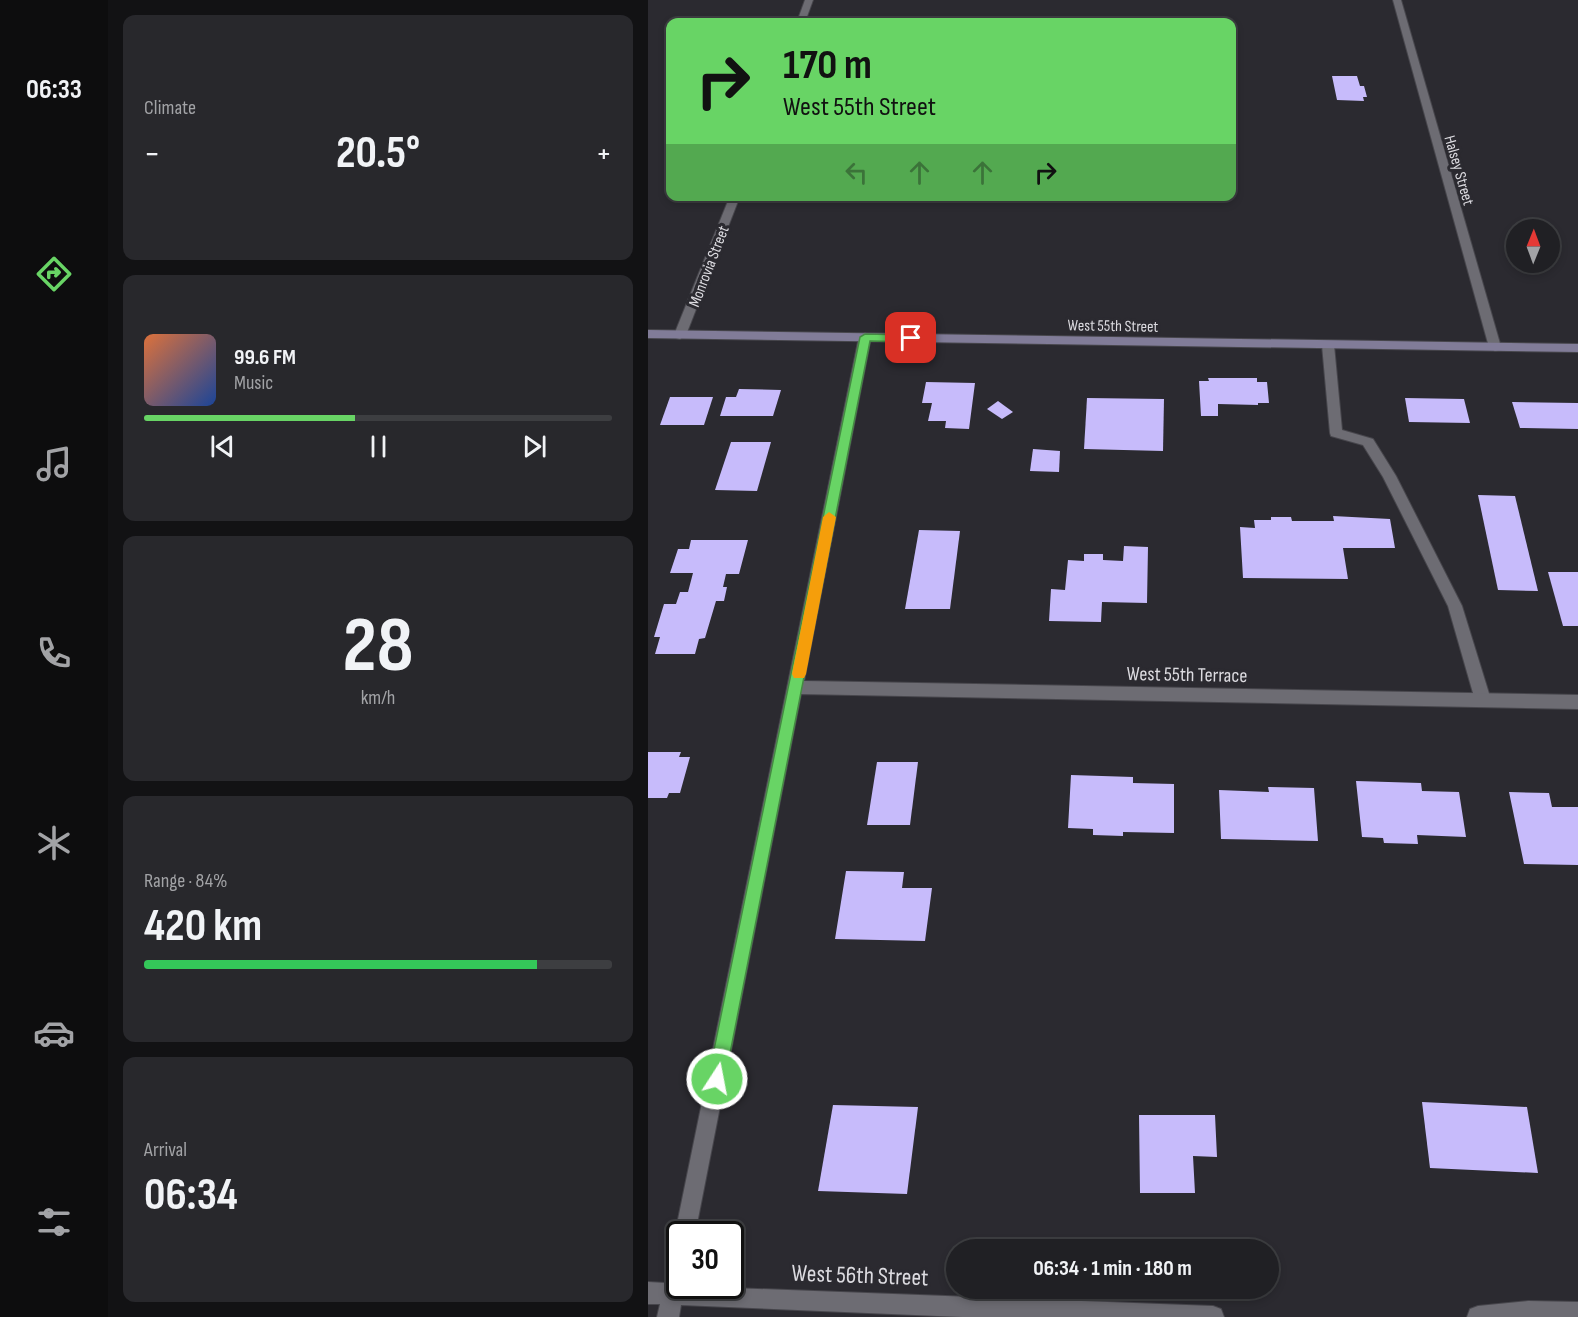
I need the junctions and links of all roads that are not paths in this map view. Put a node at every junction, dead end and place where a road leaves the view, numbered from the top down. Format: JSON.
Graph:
{"nodes":[{"id":1,"x":809,"y":0,"type":"edge"},
{"id":2,"x":1397,"y":0,"type":"edge"},
{"id":3,"x":802,"y":18,"type":"edge"},
{"id":4,"x":733,"y":201,"type":"edge"},
{"id":5,"x":648,"y":334,"type":"edge"},
{"id":6,"x":680,"y":335,"type":"junction"},
{"id":7,"x":865,"y":337,"type":"junction"},
{"id":8,"x":1328,"y":345,"type":"junction"},
{"id":9,"x":1495,"y":347,"type":"junction"},
{"id":10,"x":1578,"y":348,"type":"edge"},
{"id":11,"x":796,"y":687,"type":"junction"},
{"id":12,"x":1484,"y":700,"type":"junction"},
{"id":13,"x":1578,"y":702,"type":"edge"},
{"id":14,"x":688,"y":1221,"type":"edge"},
{"id":15,"x":648,"y":1293,"type":"edge"},
{"id":16,"x":666,"y":1294,"type":"edge"},
{"id":17,"x":744,"y":1297,"type":"edge"},
{"id":18,"x":672,"y":1299,"type":"edge"},
{"id":19,"x":1578,"y":1313,"type":"edge"},
{"id":20,"x":668,"y":1317,"type":"edge"},
{"id":21,"x":1213,"y":1317,"type":"edge"},
{"id":22,"x":1478,"y":1317,"type":"edge"}],
"edges":[{"from":1,"to":3,"type":"street"},
{"from":2,"to":9,"type":"street","name":"Halsey Street"},
{"from":4,"to":6,"type":"street","name":"Monrovia Street"},
{"from":5,"to":6,"type":"street","name":"West 55th Street"},
{"from":6,"to":7,"type":"street","name":"West 55th Street"},
{"from":7,"to":8,"type":"street","name":"West 55th Street"},
{"from":7,"to":11,"type":"street"},
{"from":8,"to":9,"type":"street","name":"West 55th Street"},
{"from":8,"to":12,"type":"street"},
{"from":9,"to":10,"type":"street","name":"West 55th Street"},
{"from":11,"to":12,"type":"street","name":"West 55th Terrace"},
{"from":11,"to":14,"type":"street"},
{"from":12,"to":13,"type":"street","name":"West 55th Terrace"},
{"from":15,"to":16,"type":"street","name":"West 56th Street"},
{"from":17,"to":21,"type":"street","name":"West 56th Street"},
{"from":18,"to":20,"type":"street"},
{"from":19,"to":22,"type":"street"}]}
